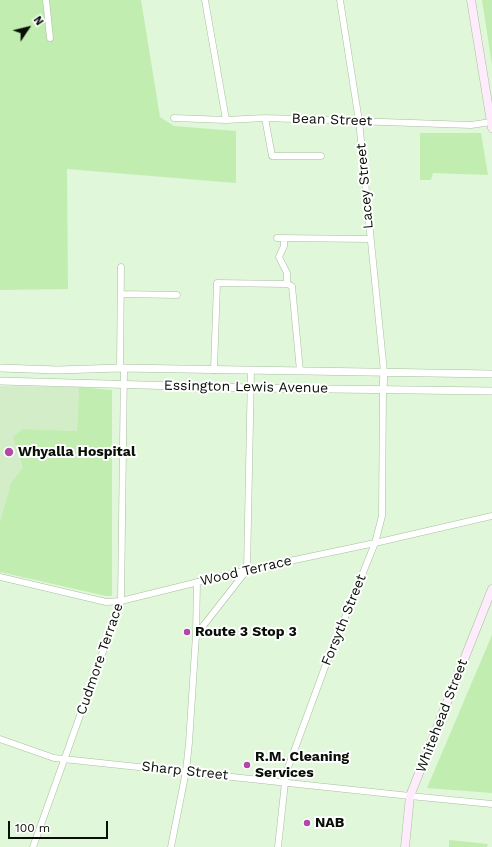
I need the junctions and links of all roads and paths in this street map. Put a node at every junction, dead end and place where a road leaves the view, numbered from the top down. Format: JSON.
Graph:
{"nodes":[{"id":1,"x":46,"y":0,"type":"edge"},
{"id":2,"x":205,"y":0,"type":"edge"},
{"id":3,"x":340,"y":0,"type":"edge"},
{"id":4,"x":472,"y":0,"type":"edge"},
{"id":5,"x":50,"y":38,"type":"dead end"},
{"id":6,"x":174,"y":118,"type":"dead end"},
{"id":7,"x":265,"y":118,"type":"junction"},
{"id":8,"x":226,"y":120,"type":"junction"},
{"id":9,"x":359,"y":121,"type":"junction"},
{"id":10,"x":492,"y":125,"type":"edge"},
{"id":11,"x":320,"y":156,"type":"dead end"},
{"id":12,"x":276,"y":238,"type":"dead end"},
{"id":13,"x":284,"y":238,"type":"junction"},
{"id":14,"x":370,"y":239,"type":"junction"},
{"id":15,"x":121,"y":267,"type":"dead end"},
{"id":16,"x":287,"y":284,"type":"junction"},
{"id":17,"x":121,"y":294,"type":"junction"},
{"id":18,"x":177,"y":295,"type":"dead end"},
{"id":19,"x":0,"y":368,"type":"edge"},
{"id":20,"x":122,"y":368,"type":"junction"},
{"id":21,"x":214,"y":370,"type":"junction"},
{"id":22,"x":251,"y":370,"type":"junction"},
{"id":23,"x":300,"y":371,"type":"junction"},
{"id":24,"x":384,"y":372,"type":"junction"},
{"id":25,"x":492,"y":374,"type":"edge"},
{"id":26,"x":0,"y":381,"type":"edge"},
{"id":27,"x":123,"y":384,"type":"junction"},
{"id":28,"x":251,"y":388,"type":"junction"},
{"id":29,"x":383,"y":389,"type":"junction"},
{"id":30,"x":492,"y":391,"type":"edge"},
{"id":31,"x":492,"y":516,"type":"edge"},
{"id":32,"x":376,"y":543,"type":"junction"},
{"id":33,"x":247,"y":570,"type":"junction"},
{"id":34,"x":0,"y":576,"type":"edge"},
{"id":35,"x":197,"y":582,"type":"junction"},
{"id":36,"x":492,"y":589,"type":"edge"},
{"id":37,"x":121,"y":601,"type":"junction"},
{"id":38,"x":196,"y":635,"type":"junction"},
{"id":39,"x":0,"y":739,"type":"edge"},
{"id":40,"x":64,"y":759,"type":"junction"},
{"id":41,"x":186,"y":771,"type":"junction"},
{"id":42,"x":285,"y":782,"type":"junction"},
{"id":43,"x":410,"y":796,"type":"junction"},
{"id":44,"x":492,"y":804,"type":"edge"},
{"id":45,"x":34,"y":847,"type":"edge"},
{"id":46,"x":171,"y":847,"type":"edge"},
{"id":47,"x":278,"y":847,"type":"edge"},
{"id":48,"x":405,"y":847,"type":"edge"}],
"edges":[{"from":1,"to":5,"type":"street"},
{"from":2,"to":8,"type":"street"},
{"from":3,"to":9,"type":"street","name":"Lacey Street"},
{"from":4,"to":10,"type":"main road"},
{"from":6,"to":8,"type":"street","name":"Bean Street"},
{"from":7,"to":8,"type":"street","name":"Bean Street"},
{"from":7,"to":9,"type":"street","name":"Bean Street"},
{"from":7,"to":11,"type":"street"},
{"from":9,"to":10,"type":"street","name":"Bean Street"},
{"from":9,"to":14,"type":"street","name":"Lacey Street"},
{"from":12,"to":13,"type":"street"},
{"from":13,"to":14,"type":"street"},
{"from":13,"to":16,"type":"street"},
{"from":14,"to":24,"type":"street","name":"Lacey Street"},
{"from":15,"to":17,"type":"street","name":"Cudmore Terrace"},
{"from":16,"to":21,"type":"street"},
{"from":16,"to":23,"type":"street"},
{"from":17,"to":18,"type":"street"},
{"from":17,"to":20,"type":"street","name":"Cudmore Terrace"},
{"from":19,"to":20,"type":"street","name":"Essington Lewis Avenue"},
{"from":20,"to":21,"type":"street","name":"Essington Lewis Avenue"},
{"from":20,"to":27,"type":"street","name":"Cudmore Terrace"},
{"from":21,"to":22,"type":"street","name":"Essington Lewis Avenue"},
{"from":22,"to":23,"type":"street","name":"Essington Lewis Avenue"},
{"from":22,"to":28,"type":"street"},
{"from":23,"to":24,"type":"street","name":"Essington Lewis Avenue"},
{"from":24,"to":25,"type":"street","name":"Essington Lewis Avenue"},
{"from":24,"to":29,"type":"street"},
{"from":26,"to":27,"type":"street","name":"Essington Lewis Avenue"},
{"from":27,"to":28,"type":"street","name":"Essington Lewis Avenue"},
{"from":27,"to":37,"type":"street","name":"Cudmore Terrace"},
{"from":28,"to":29,"type":"street","name":"Essington Lewis Avenue"},
{"from":28,"to":33,"type":"street"},
{"from":29,"to":30,"type":"street","name":"Essington Lewis Avenue"},
{"from":29,"to":32,"type":"street","name":"Forsyth Street"},
{"from":31,"to":32,"type":"street","name":"Wood Terrace"},
{"from":32,"to":33,"type":"street","name":"Wood Terrace"},
{"from":32,"to":42,"type":"street","name":"Forsyth Street"},
{"from":33,"to":35,"type":"street","name":"Wood Terrace"},
{"from":33,"to":38,"type":"street"},
{"from":34,"to":37,"type":"street","name":"Wood Terrace"},
{"from":35,"to":37,"type":"street","name":"Wood Terrace"},
{"from":35,"to":38,"type":"street"},
{"from":36,"to":43,"type":"main road","name":"Whitehead Street"},
{"from":37,"to":40,"type":"street","name":"Cudmore Terrace"},
{"from":38,"to":41,"type":"street"},
{"from":39,"to":40,"type":"street","name":"Sharp Street"},
{"from":40,"to":41,"type":"street","name":"Sharp Street"},
{"from":40,"to":45,"type":"street","name":"Cudmore Terrace"},
{"from":41,"to":42,"type":"street","name":"Sharp Street"},
{"from":41,"to":46,"type":"street"},
{"from":42,"to":43,"type":"street","name":"Sharp Street"},
{"from":42,"to":47,"type":"street","name":"Forsyth Street"},
{"from":43,"to":44,"type":"street","name":"Sharp Street"},
{"from":43,"to":48,"type":"main road","name":"Whitehead Street"}]}
